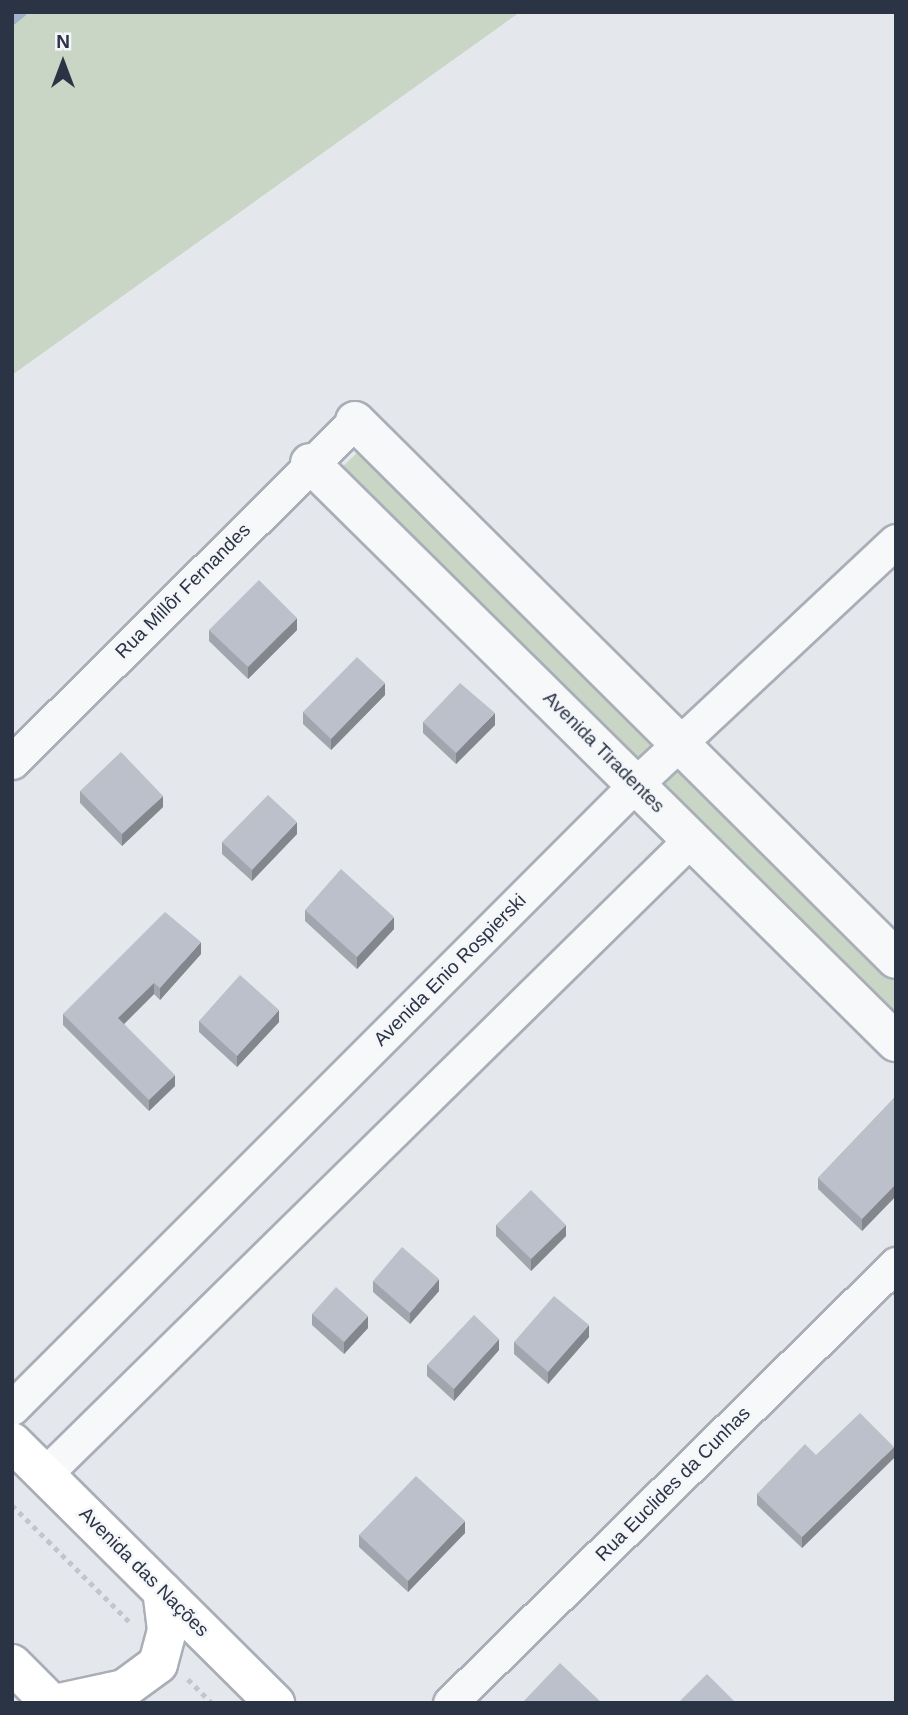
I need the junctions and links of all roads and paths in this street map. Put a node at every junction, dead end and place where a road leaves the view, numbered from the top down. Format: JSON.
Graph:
{"nodes":[{"id":1,"x":355,"y":421,"type":"joint"},
{"id":2,"x":310,"y":463,"type":"junction"},
{"id":3,"x":896,"y":541,"type":"edge"},
{"id":4,"x":680,"y":745,"type":"junction"},
{"id":5,"x":12,"y":762,"type":"edge"},
{"id":6,"x":637,"y":783,"type":"junction"},
{"id":7,"x":692,"y":838,"type":"junction"},
{"id":8,"x":896,"y":960,"type":"edge"},
{"id":9,"x":896,"y":1042,"type":"edge"},
{"id":10,"x":896,"y":1264,"type":"edge"},
{"id":11,"x":12,"y":1408,"type":"edge"},
{"id":12,"x":12,"y":1442,"type":"edge"},
{"id":13,"x":45,"y":1474,"type":"junction"},
{"id":14,"x":12,"y":1505,"type":"edge"},
{"id":15,"x":162,"y":1591,"type":"junction"},
{"id":16,"x":161,"y":1654,"type":"junction"},
{"id":17,"x":12,"y":1664,"type":"edge"},
{"id":18,"x":51,"y":1703,"type":"edge"},
{"id":19,"x":59,"y":1703,"type":"edge"},
{"id":20,"x":212,"y":1703,"type":"edge"},
{"id":21,"x":275,"y":1703,"type":"edge"},
{"id":22,"x":450,"y":1703,"type":"edge"}],
"edges":[{"from":1,"to":2,"type":"street","name":"Rua Millôr Fernandes"},
{"from":1,"to":4,"type":"street"},
{"from":2,"to":5,"type":"street","name":"Rua Millôr Fernandes"},
{"from":2,"to":6,"type":"street","name":"Avenida Tiradentes"},
{"from":3,"to":4,"type":"street","name":"Avenida Enio Rospierski"},
{"from":4,"to":6,"type":"street","name":"Avenida Enio Rospierski"},
{"from":4,"to":8,"type":"street"},
{"from":6,"to":7,"type":"street","name":"Avenida Tiradentes"},
{"from":6,"to":11,"type":"street","name":"Avenida Enio Rospierski"},
{"from":7,"to":9,"type":"street","name":"Avenida Tiradentes"},
{"from":7,"to":13,"type":"street"},
{"from":10,"to":22,"type":"street","name":"Rua Euclides da Cunhas"},
{"from":12,"to":13,"type":"main road","name":"Avenida das Nações"},
{"from":13,"to":15,"type":"main road","name":"Avenida das Nações"},
{"from":14,"to":16,"type":"path"},
{"from":15,"to":16,"type":"main road"},
{"from":15,"to":21,"type":"main road","name":"Avenida das Nações"},
{"from":16,"to":19,"type":"main road"},
{"from":16,"to":20,"type":"path"},
{"from":17,"to":18,"type":"main road"}]}
